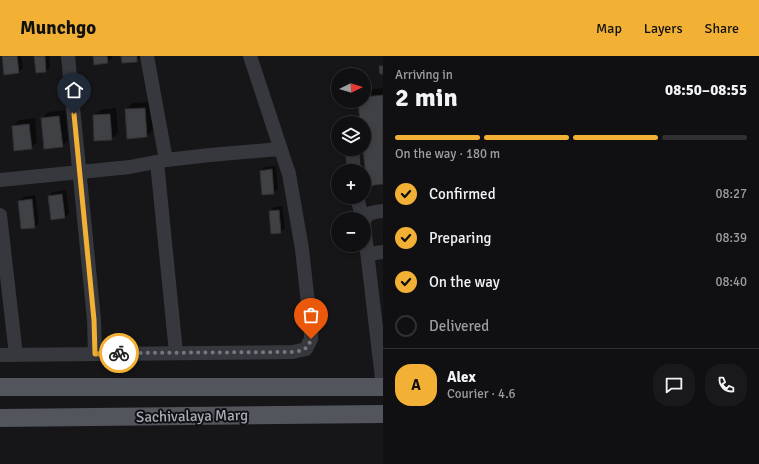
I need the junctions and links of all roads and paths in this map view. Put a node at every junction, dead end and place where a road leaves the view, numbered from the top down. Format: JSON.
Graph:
{"nodes":[{"id":1,"x":68,"y":56,"type":"edge"},
{"id":2,"x":147,"y":56,"type":"edge"},
{"id":3,"x":250,"y":56,"type":"edge"},
{"id":4,"x":280,"y":149,"type":"junction"},
{"id":5,"x":161,"y":161,"type":"junction"},
{"id":6,"x":80,"y":172,"type":"junction"},
{"id":7,"x":0,"y":180,"type":"edge"},
{"id":8,"x":383,"y":211,"type":"edge"},
{"id":9,"x":371,"y":214,"type":"edge"},
{"id":10,"x":0,"y":215,"type":"edge"},
{"id":11,"x":383,"y":252,"type":"edge"},
{"id":12,"x":368,"y":254,"type":"joint"},
{"id":13,"x":176,"y":353,"type":"junction"},
{"id":14,"x":16,"y":354,"type":"junction"},
{"id":15,"x":95,"y":354,"type":"junction"},
{"id":16,"x":0,"y":355,"type":"edge"},
{"id":17,"x":383,"y":387,"type":"edge"},
{"id":18,"x":0,"y":388,"type":"edge"},
{"id":19,"x":383,"y":414,"type":"edge"},
{"id":20,"x":0,"y":418,"type":"edge"}],
"edges":[{"from":1,"to":6,"type":"lane"},
{"from":2,"to":5,"type":"lane"},
{"from":3,"to":4,"type":"lane"},
{"from":4,"to":5,"type":"lane"},
{"from":4,"to":13,"type":"lane"},
{"from":5,"to":6,"type":"lane"},
{"from":5,"to":13,"type":"lane"},
{"from":6,"to":7,"type":"lane"},
{"from":6,"to":15,"type":"lane"},
{"from":8,"to":9,"type":"lane"},
{"from":10,"to":14,"type":"lane"},
{"from":11,"to":12,"type":"lane"},
{"from":12,"to":17,"type":"lane"},
{"from":13,"to":15,"type":"lane"},
{"from":14,"to":15,"type":"lane"},
{"from":14,"to":16,"type":"lane"},
{"from":17,"to":18,"type":"main road"},
{"from":19,"to":20,"type":"main road","name":"Sachivalaya Marg"}]}
